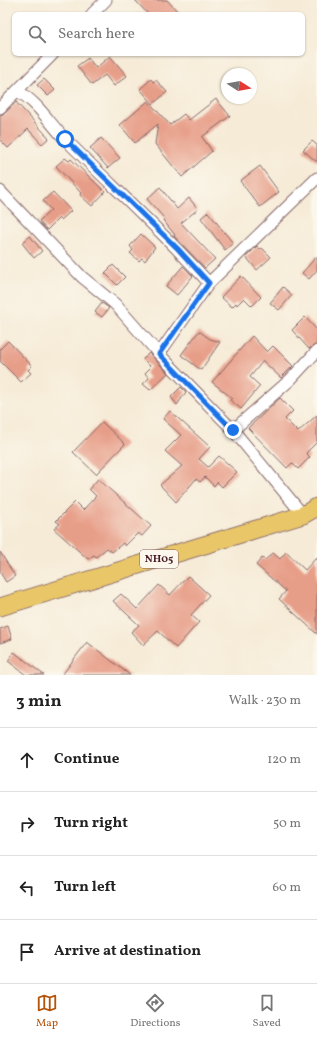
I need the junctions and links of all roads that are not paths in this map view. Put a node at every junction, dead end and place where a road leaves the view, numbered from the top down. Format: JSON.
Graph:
{"nodes":[{"id":1,"x":106,"y":0,"type":"edge"},
{"id":2,"x":94,"y":12,"type":"edge"},
{"id":3,"x":51,"y":56,"type":"edge"},
{"id":4,"x":16,"y":91,"type":"junction"},
{"id":5,"x":0,"y":108,"type":"edge"},
{"id":6,"x":317,"y":178,"type":"edge"},
{"id":7,"x":0,"y":191,"type":"edge"},
{"id":8,"x":209,"y":283,"type":"junction"},
{"id":9,"x":317,"y":351,"type":"edge"},
{"id":10,"x":159,"y":354,"type":"junction"},
{"id":11,"x":233,"y":430,"type":"junction"},
{"id":12,"x":310,"y":511,"type":"edge"},
{"id":13,"x":0,"y":608,"type":"edge"}],
"edges":[{"from":1,"to":2,"type":"street"},
{"from":3,"to":4,"type":"street"},
{"from":4,"to":5,"type":"street"},
{"from":4,"to":8,"type":"street"},
{"from":6,"to":8,"type":"street"},
{"from":7,"to":10,"type":"street"},
{"from":8,"to":10,"type":"street"},
{"from":9,"to":11,"type":"street"},
{"from":10,"to":11,"type":"street"},
{"from":11,"to":12,"type":"street"},
{"from":12,"to":13,"type":"main road","number":"NH05"}]}
